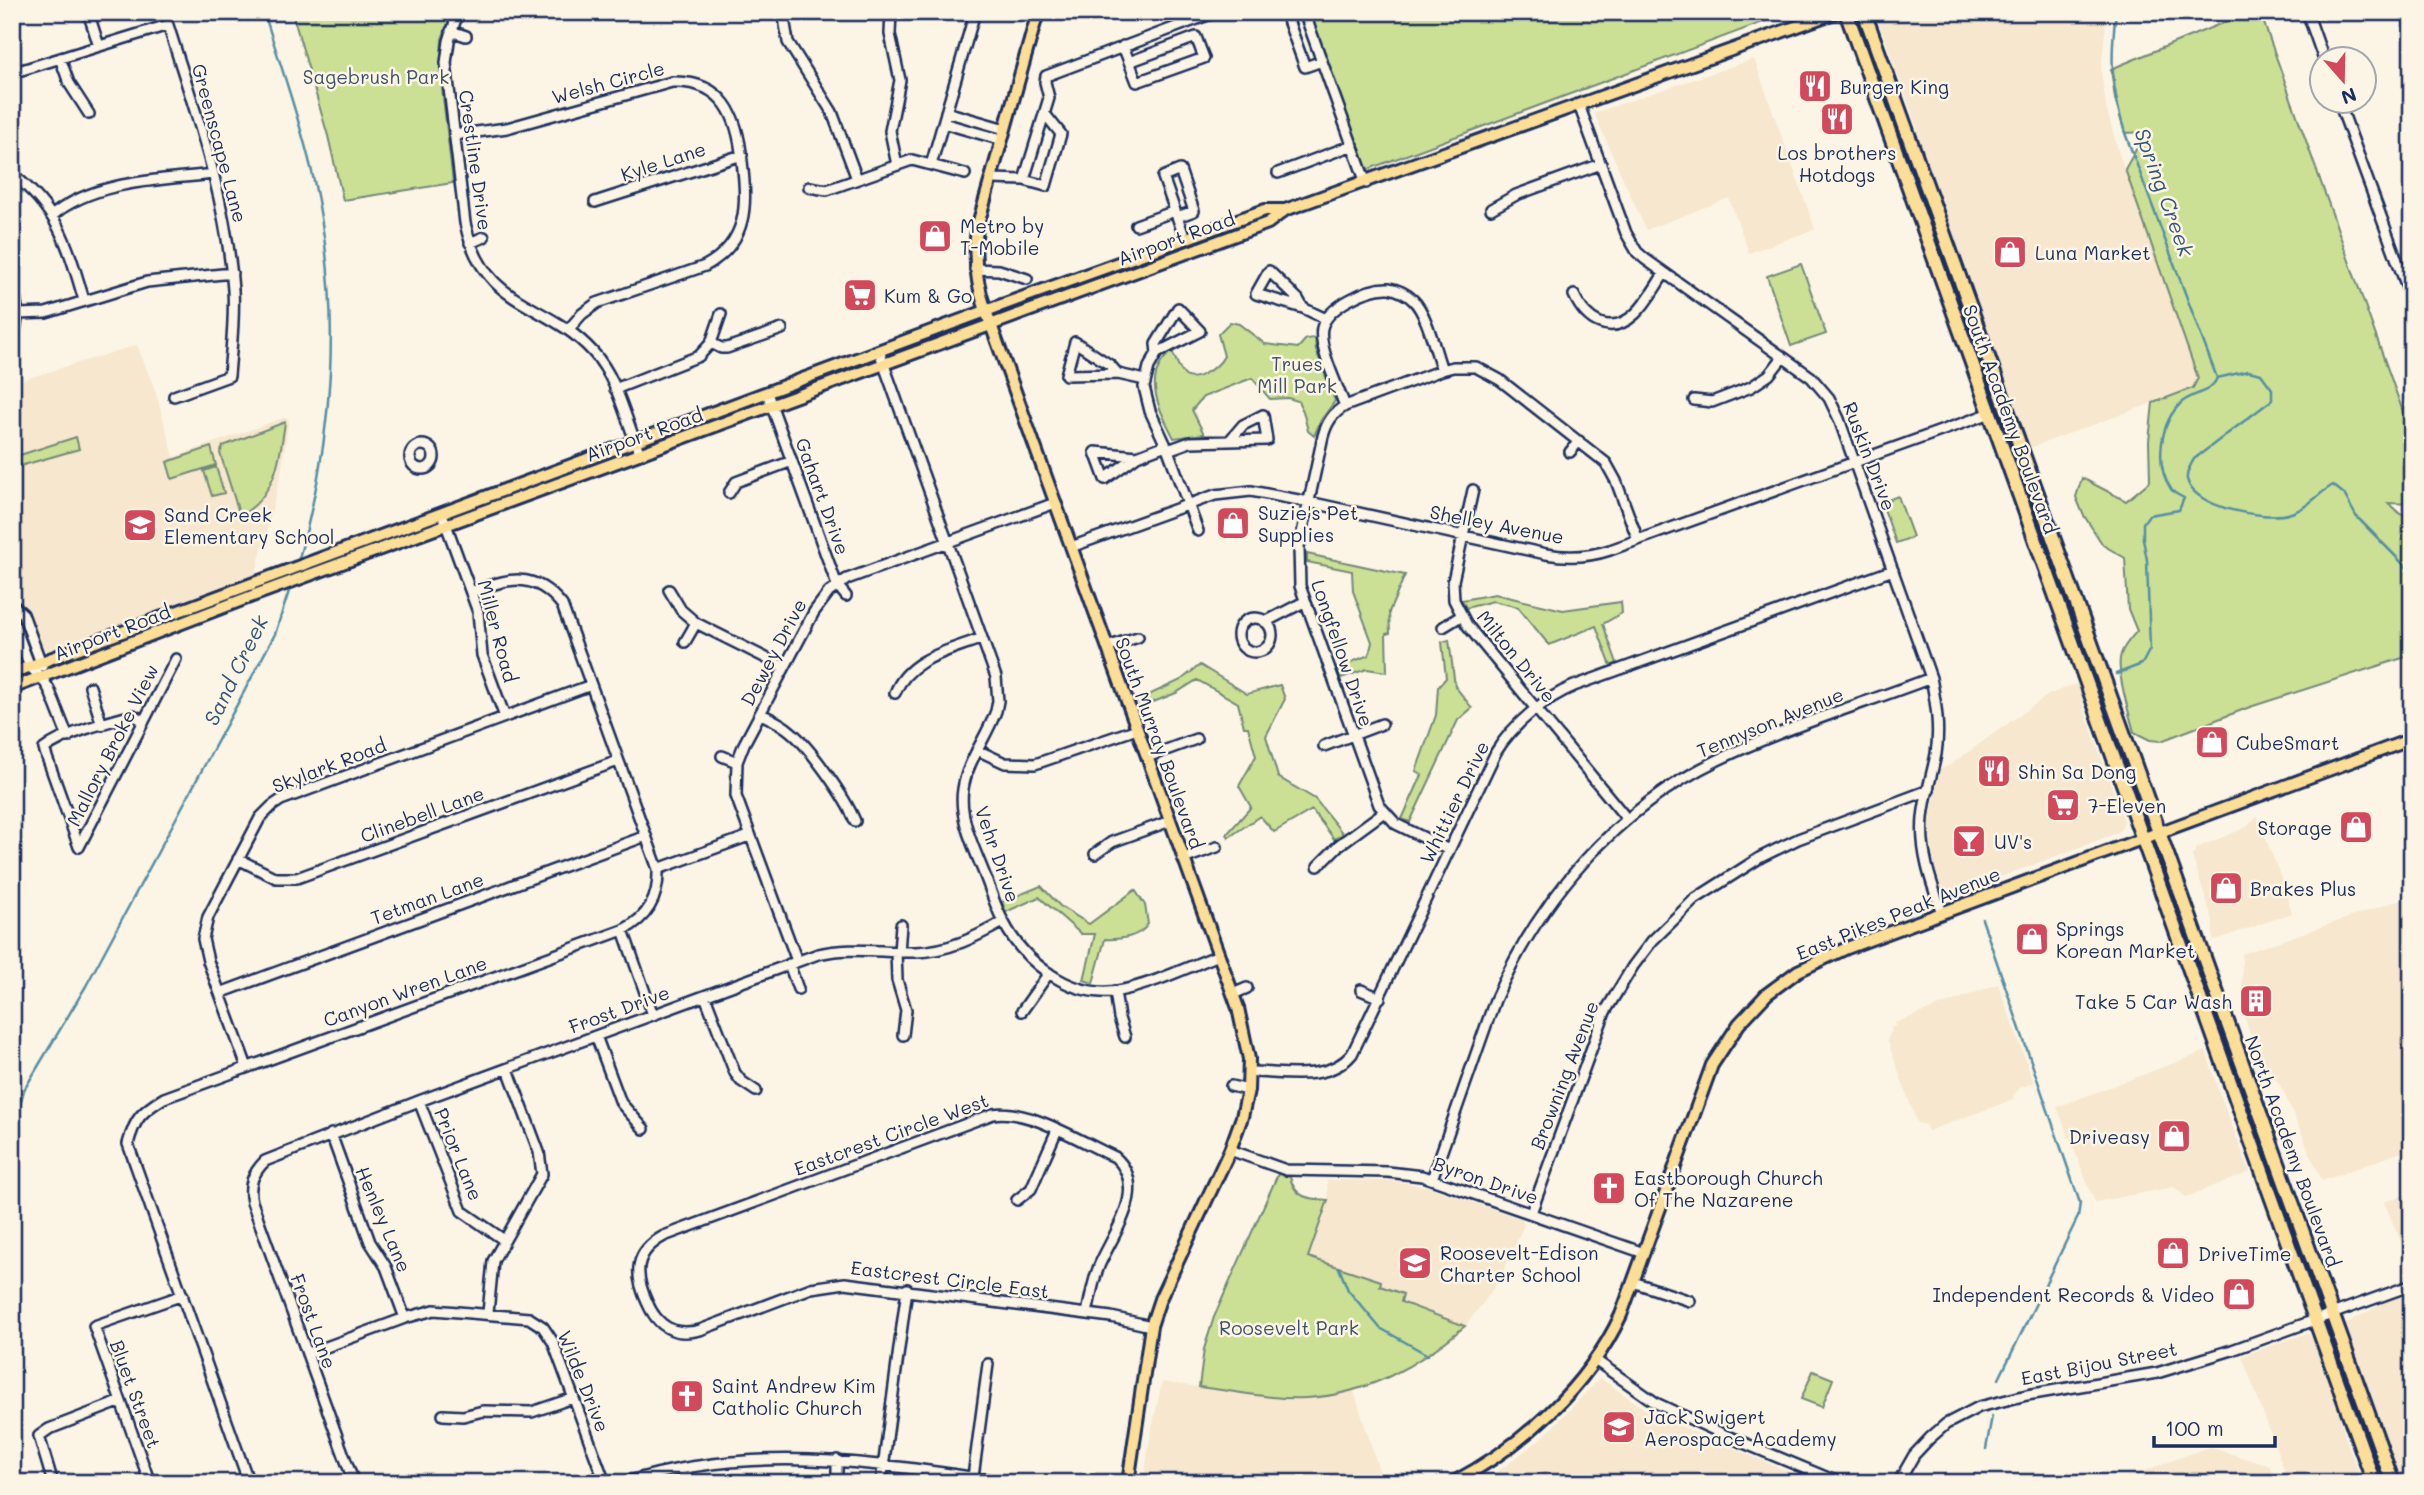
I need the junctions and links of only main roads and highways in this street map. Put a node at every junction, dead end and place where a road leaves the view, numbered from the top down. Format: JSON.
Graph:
{"nodes":[{"id":1,"x":1038,"y":12,"type":"edge"},
{"id":2,"x":1837,"y":12,"type":"edge"},
{"id":3,"x":1846,"y":12,"type":"edge"},
{"id":4,"x":1864,"y":12,"type":"edge"},
{"id":5,"x":1285,"y":210,"type":"junction"},
{"id":6,"x":986,"y":312,"type":"junction"},
{"id":7,"x":991,"y":326,"type":"junction"},
{"id":8,"x":445,"y":520,"type":"junction"},
{"id":9,"x":12,"y":673,"type":"edge"},
{"id":10,"x":12,"y":688,"type":"edge"},
{"id":11,"x":2412,"y":739,"type":"edge"},
{"id":12,"x":2158,"y":831,"type":"junction"},
{"id":13,"x":2141,"y":838,"type":"junction"},
{"id":14,"x":1128,"y":1483,"type":"edge"},
{"id":15,"x":1452,"y":1483,"type":"edge"},
{"id":16,"x":2374,"y":1483,"type":"edge"},
{"id":17,"x":2393,"y":1483,"type":"edge"}],
"edges":[{"from":1,"to":6,"type":"main road","name":"South Murray Boulevard"},
{"from":2,"to":5,"type":"main road","name":"Airport Road"},
{"from":3,"to":13,"type":"highway","name":"South Academy Boulevard"},
{"from":4,"to":12,"type":"highway","name":"South Academy Boulevard"},
{"from":5,"to":6,"type":"main road","name":"Airport Road"},
{"from":5,"to":7,"type":"main road","name":"Airport Road"},
{"from":6,"to":7,"type":"main road","name":"South Murray Boulevard"},
{"from":6,"to":8,"type":"main road","name":"Airport Road"},
{"from":7,"to":8,"type":"main road","name":"Airport Road"},
{"from":7,"to":14,"type":"main road","name":"South Murray Boulevard"},
{"from":8,"to":9,"type":"main road","name":"Airport Road"},
{"from":8,"to":10,"type":"main road","name":"Airport Road"},
{"from":11,"to":12,"type":"main road","name":"East Pikes Peak Avenue"},
{"from":12,"to":13,"type":"main road","name":"East Pikes Peak Avenue"},
{"from":12,"to":17,"type":"highway","name":"North Academy Boulevard"},
{"from":13,"to":15,"type":"main road","name":"East Pikes Peak Avenue"},
{"from":13,"to":16,"type":"highway","name":"North Academy Boulevard"}]}
